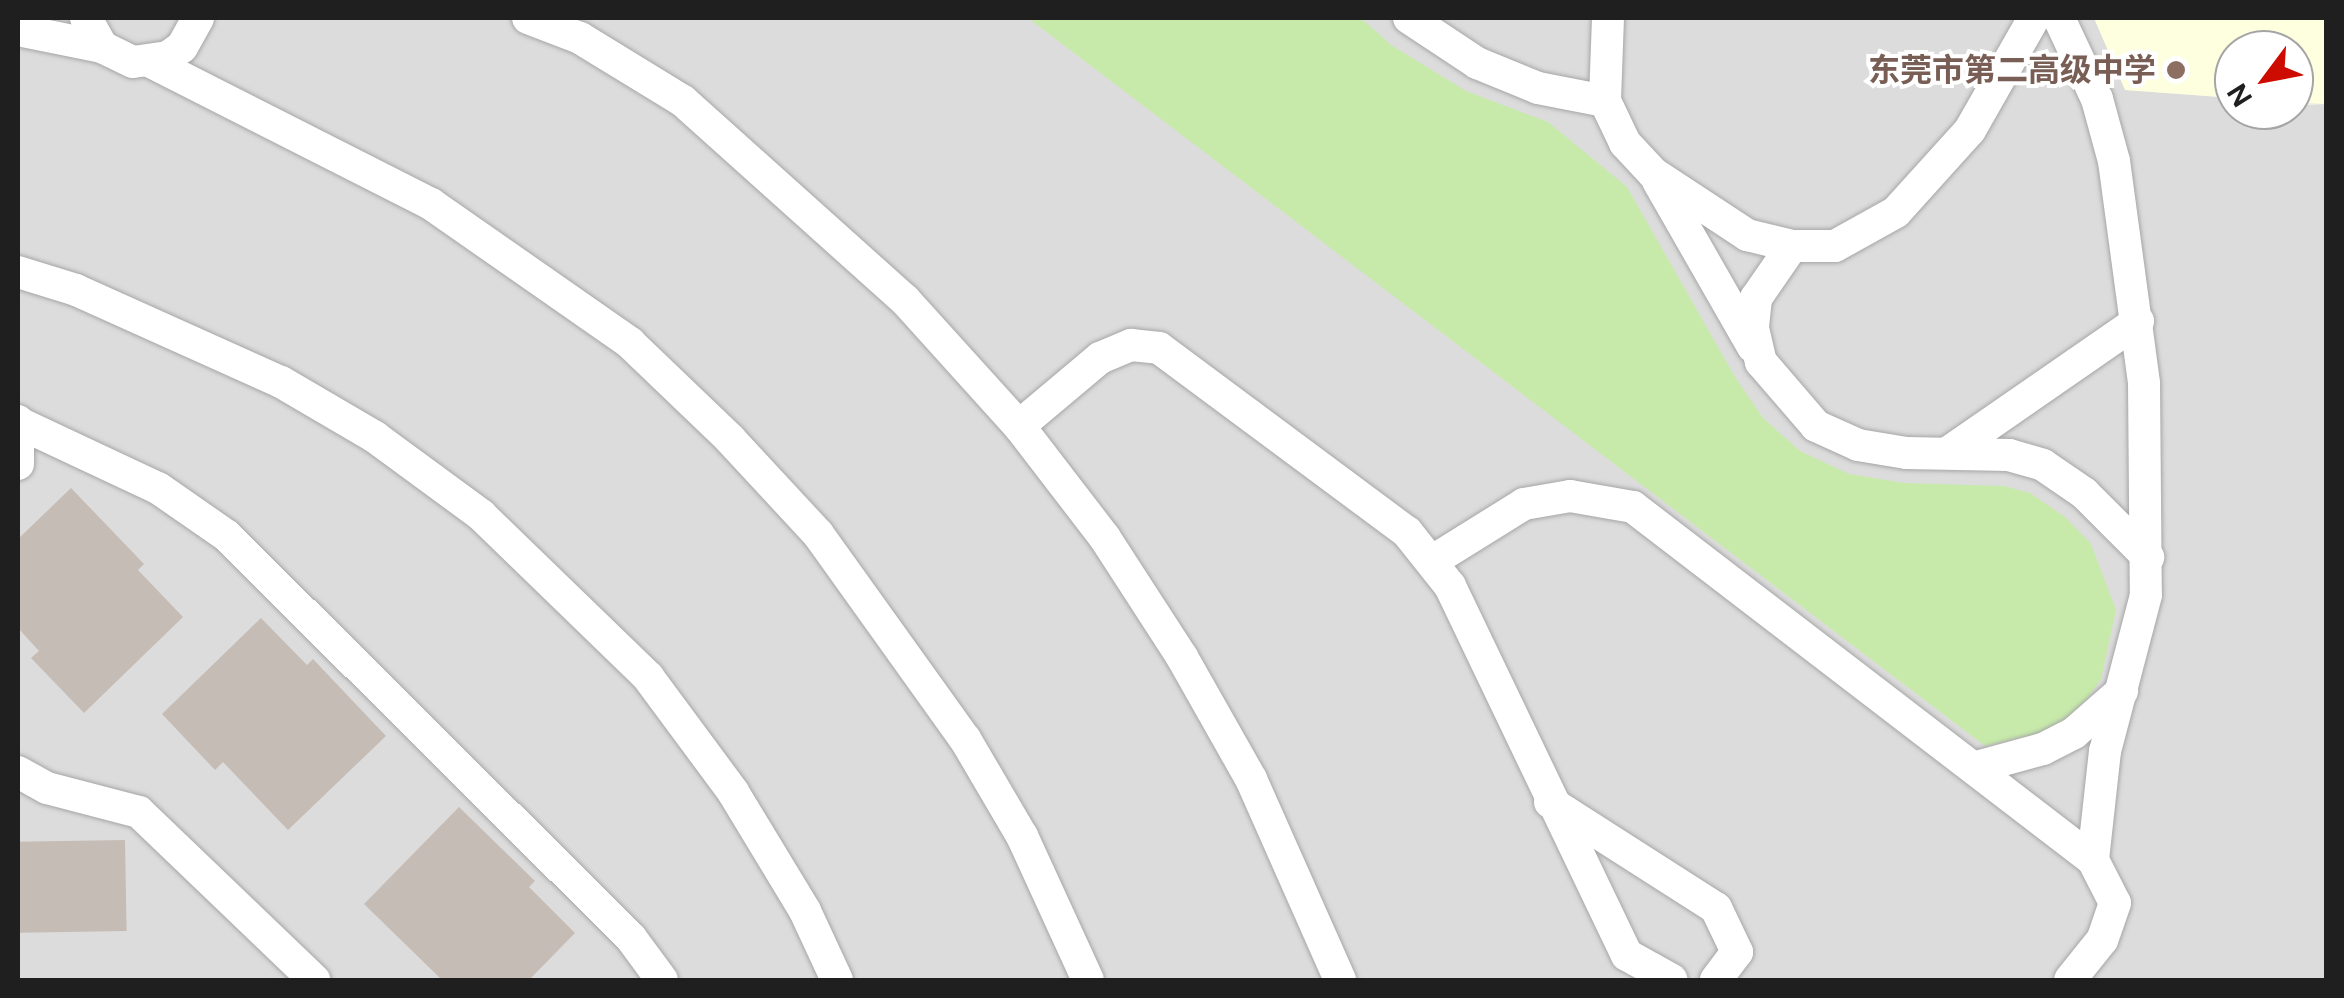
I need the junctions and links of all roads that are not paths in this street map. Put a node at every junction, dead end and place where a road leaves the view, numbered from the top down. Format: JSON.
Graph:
{"nodes":[{"id":1,"x":86,"y":18,"type":"edge"},
{"id":2,"x":198,"y":18,"type":"edge"},
{"id":3,"x":528,"y":18,"type":"edge"},
{"id":4,"x":1410,"y":18,"type":"edge"},
{"id":5,"x":1608,"y":18,"type":"edge"},
{"id":6,"x":2034,"y":18,"type":"edge"},
{"id":7,"x":2058,"y":18,"type":"edge"},
{"id":8,"x":18,"y":30,"type":"edge"},
{"id":9,"x":102,"y":46,"type":"junction"},
{"id":10,"x":151,"y":62,"type":"junction"},
{"id":11,"x":1605,"y":101,"type":"junction"},
{"id":12,"x":1653,"y":172,"type":"junction"},
{"id":13,"x":1792,"y":246,"type":"junction"},
{"id":14,"x":18,"y":272,"type":"edge"},
{"id":15,"x":2138,"y":321,"type":"junction"},
{"id":16,"x":1762,"y":362,"type":"junction"},
{"id":17,"x":18,"y":422,"type":"edge"},
{"id":18,"x":1019,"y":426,"type":"junction"},
{"id":19,"x":1950,"y":452,"type":"junction"},
{"id":20,"x":18,"y":464,"type":"edge"},
{"id":21,"x":2148,"y":557,"type":"junction"},
{"id":22,"x":1434,"y":560,"type":"junction"},
{"id":23,"x":2125,"y":688,"type":"junction"},
{"id":24,"x":1976,"y":767,"type":"junction"},
{"id":25,"x":18,"y":772,"type":"edge"},
{"id":26,"x":1550,"y":802,"type":"junction"},
{"id":27,"x":2093,"y":860,"type":"junction"},
{"id":28,"x":314,"y":980,"type":"edge"},
{"id":29,"x":662,"y":980,"type":"edge"},
{"id":30,"x":837,"y":980,"type":"edge"},
{"id":31,"x":1088,"y":980,"type":"edge"},
{"id":32,"x":1340,"y":980,"type":"edge"},
{"id":33,"x":1672,"y":980,"type":"edge"},
{"id":34,"x":1716,"y":980,"type":"edge"},
{"id":35,"x":2070,"y":980,"type":"edge"}],
"edges":[{"from":1,"to":9,"type":"street"},
{"from":2,"to":10,"type":"street"},
{"from":3,"to":18,"type":"street"},
{"from":4,"to":11,"type":"street"},
{"from":5,"to":11,"type":"street"},
{"from":6,"to":13,"type":"street"},
{"from":7,"to":15,"type":"street"},
{"from":8,"to":9,"type":"street"},
{"from":9,"to":10,"type":"street"},
{"from":10,"to":31,"type":"street"},
{"from":11,"to":12,"type":"street"},
{"from":12,"to":13,"type":"street"},
{"from":12,"to":16,"type":"street"},
{"from":13,"to":16,"type":"street"},
{"from":14,"to":30,"type":"street"},
{"from":15,"to":19,"type":"street"},
{"from":15,"to":21,"type":"street"},
{"from":16,"to":19,"type":"street"},
{"from":17,"to":20,"type":"street"},
{"from":17,"to":29,"type":"street"},
{"from":18,"to":22,"type":"street"},
{"from":18,"to":32,"type":"street"},
{"from":19,"to":21,"type":"street"},
{"from":21,"to":23,"type":"street"},
{"from":22,"to":24,"type":"street"},
{"from":22,"to":26,"type":"street"},
{"from":23,"to":24,"type":"street"},
{"from":23,"to":27,"type":"street"},
{"from":24,"to":27,"type":"street"},
{"from":25,"to":28,"type":"street"},
{"from":26,"to":33,"type":"street"},
{"from":26,"to":34,"type":"street"},
{"from":27,"to":35,"type":"street"}]}
